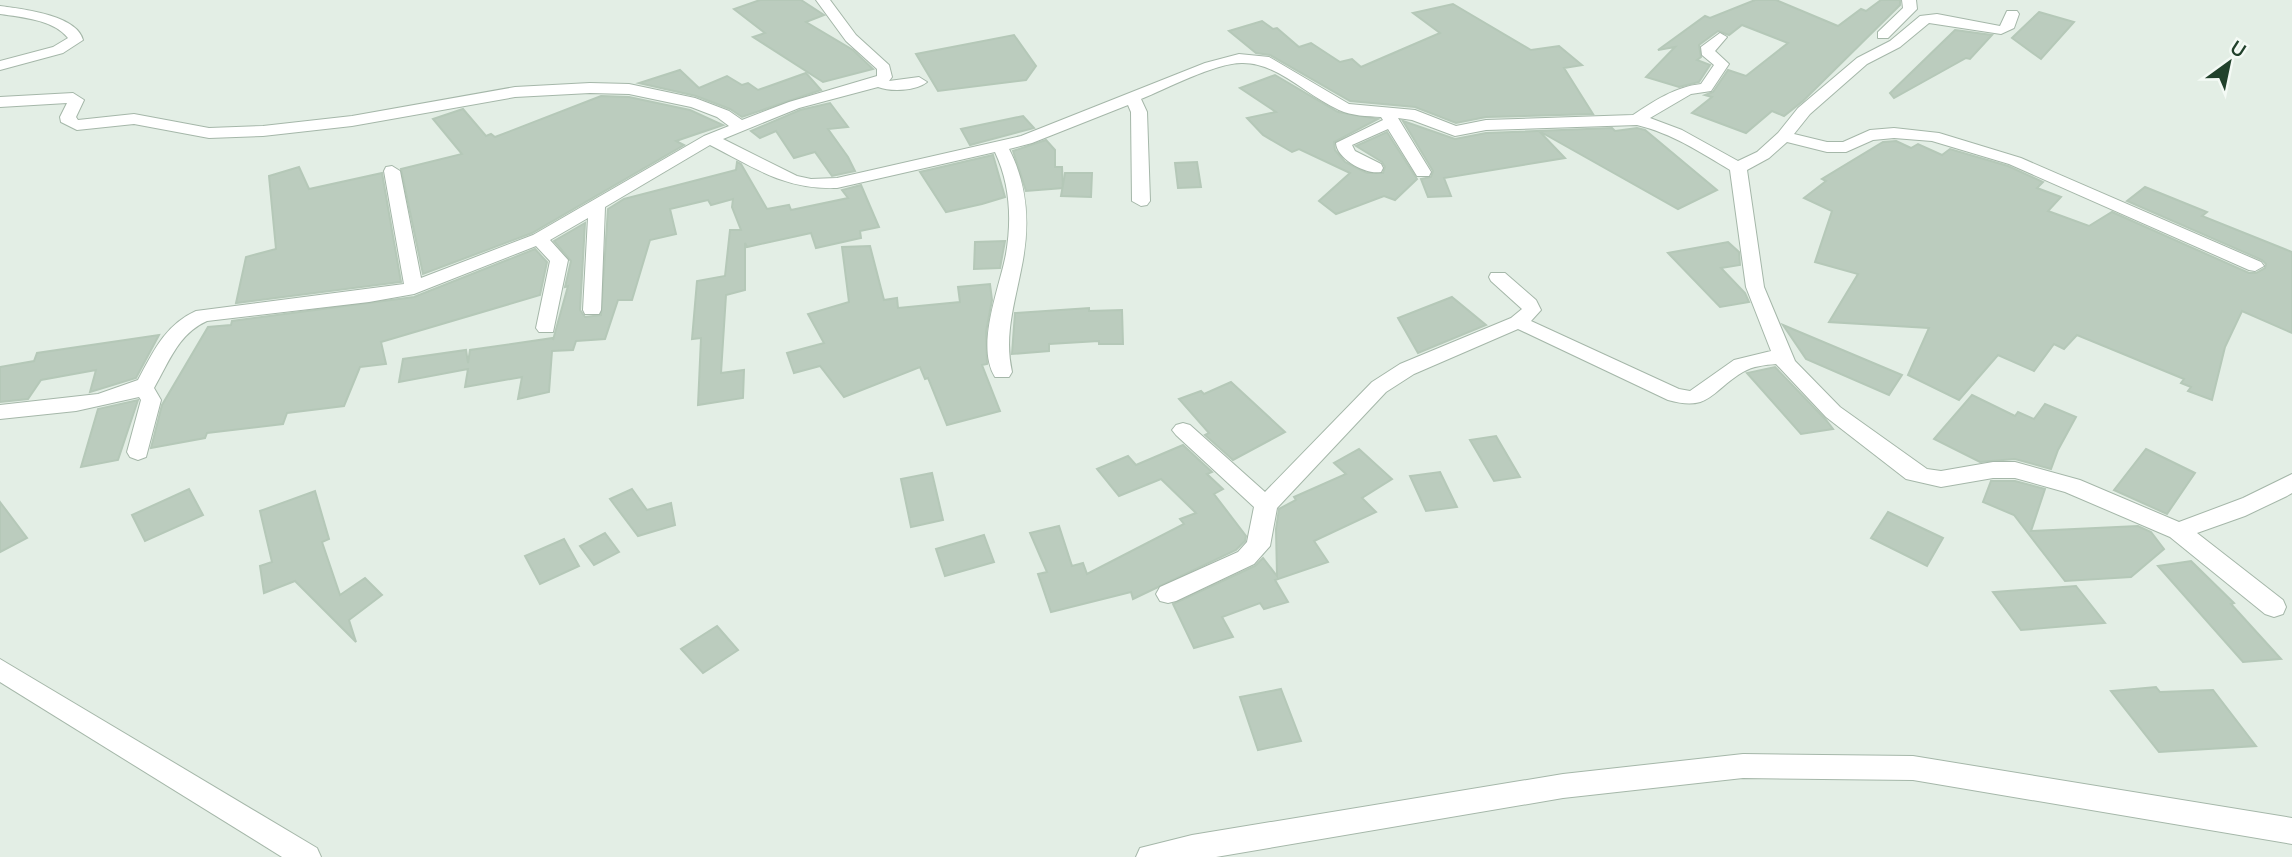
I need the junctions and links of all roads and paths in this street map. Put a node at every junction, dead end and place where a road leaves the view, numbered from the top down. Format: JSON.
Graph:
{"nodes":[{"id":1,"x":823,"y":0,"type":"edge"},
{"id":2,"x":1909,"y":0,"type":"edge"},
{"id":3,"x":0,"y":10,"type":"edge"},
{"id":4,"x":2012,"y":14,"type":"dead end"},
{"id":5,"x":1720,"y":37,"type":"dead end"},
{"id":6,"x":1862,"y":61,"type":"junction"},
{"id":7,"x":0,"y":66,"type":"edge"},
{"id":8,"x":879,"y":82,"type":"junction"},
{"id":9,"x":919,"y":82,"type":"dead end"},
{"id":10,"x":1132,"y":97,"type":"junction"},
{"id":11,"x":0,"y":102,"type":"edge"},
{"id":12,"x":1389,"y":117,"type":"junction"},
{"id":13,"x":1637,"y":120,"type":"junction"},
{"id":14,"x":740,"y":127,"type":"junction"},
{"id":15,"x":1784,"y":136,"type":"junction"},
{"id":16,"x":710,"y":139,"type":"junction"},
{"id":17,"x":1000,"y":146,"type":"junction"},
{"id":18,"x":1375,"y":168,"type":"dead end"},
{"id":19,"x":1738,"y":168,"type":"junction"},
{"id":20,"x":391,"y":171,"type":"dead end"},
{"id":21,"x":1423,"y":172,"type":"dead end"},
{"id":22,"x":1141,"y":201,"type":"dead end"},
{"id":23,"x":597,"y":204,"type":"junction"},
{"id":24,"x":539,"y":239,"type":"junction"},
{"id":25,"x":2255,"y":266,"type":"dead end"},
{"id":26,"x":1498,"y":277,"type":"dead end"},
{"id":27,"x":414,"y":288,"type":"junction"},
{"id":28,"x":592,"y":310,"type":"dead end"},
{"id":29,"x":1518,"y":322,"type":"junction"},
{"id":30,"x":546,"y":328,"type":"dead end"},
{"id":31,"x":1783,"y":356,"type":"junction"},
{"id":32,"x":1002,"y":372,"type":"dead end"},
{"id":33,"x":141,"y":389,"type":"junction"},
{"id":34,"x":0,"y":412,"type":"edge"},
{"id":35,"x":1182,"y":430,"type":"dead end"},
{"id":36,"x":138,"y":452,"type":"dead end"},
{"id":37,"x":2292,"y":482,"type":"edge"},
{"id":38,"x":1266,"y":505,"type":"junction"},
{"id":39,"x":2178,"y":531,"type":"junction"},
{"id":40,"x":1168,"y":594,"type":"dead end"},
{"id":41,"x":2274,"y":607,"type":"dead end"},
{"id":42,"x":0,"y":668,"type":"edge"},
{"id":43,"x":2292,"y":831,"type":"edge"},
{"id":44,"x":307,"y":857,"type":"edge"},
{"id":45,"x":1150,"y":857,"type":"edge"}],
"edges":[{"from":1,"to":8,"type":"street"},
{"from":2,"to":6,"type":"street"},
{"from":3,"to":7,"type":"street"},
{"from":4,"to":6,"type":"street"},
{"from":5,"to":13,"type":"street"},
{"from":6,"to":15,"type":"street"},
{"from":8,"to":9,"type":"street"},
{"from":8,"to":14,"type":"street"},
{"from":10,"to":12,"type":"street"},
{"from":10,"to":17,"type":"street"},
{"from":10,"to":22,"type":"street"},
{"from":11,"to":14,"type":"street"},
{"from":12,"to":13,"type":"street"},
{"from":12,"to":18,"type":"street"},
{"from":12,"to":21,"type":"street"},
{"from":13,"to":19,"type":"street"},
{"from":14,"to":16,"type":"street"},
{"from":15,"to":19,"type":"street"},
{"from":15,"to":25,"type":"street"},
{"from":16,"to":17,"type":"street"},
{"from":16,"to":23,"type":"street"},
{"from":17,"to":32,"type":"street"},
{"from":19,"to":31,"type":"street"},
{"from":20,"to":27,"type":"street"},
{"from":23,"to":24,"type":"street"},
{"from":23,"to":28,"type":"street"},
{"from":24,"to":27,"type":"street"},
{"from":24,"to":30,"type":"street"},
{"from":26,"to":29,"type":"street"},
{"from":27,"to":33,"type":"street"},
{"from":29,"to":31,"type":"street"},
{"from":29,"to":38,"type":"street"},
{"from":31,"to":39,"type":"street"},
{"from":33,"to":34,"type":"street"},
{"from":33,"to":36,"type":"street"},
{"from":35,"to":38,"type":"street"},
{"from":37,"to":39,"type":"street"},
{"from":38,"to":40,"type":"street"},
{"from":39,"to":41,"type":"street"},
{"from":42,"to":44,"type":"street"},
{"from":43,"to":45,"type":"street"}]}
